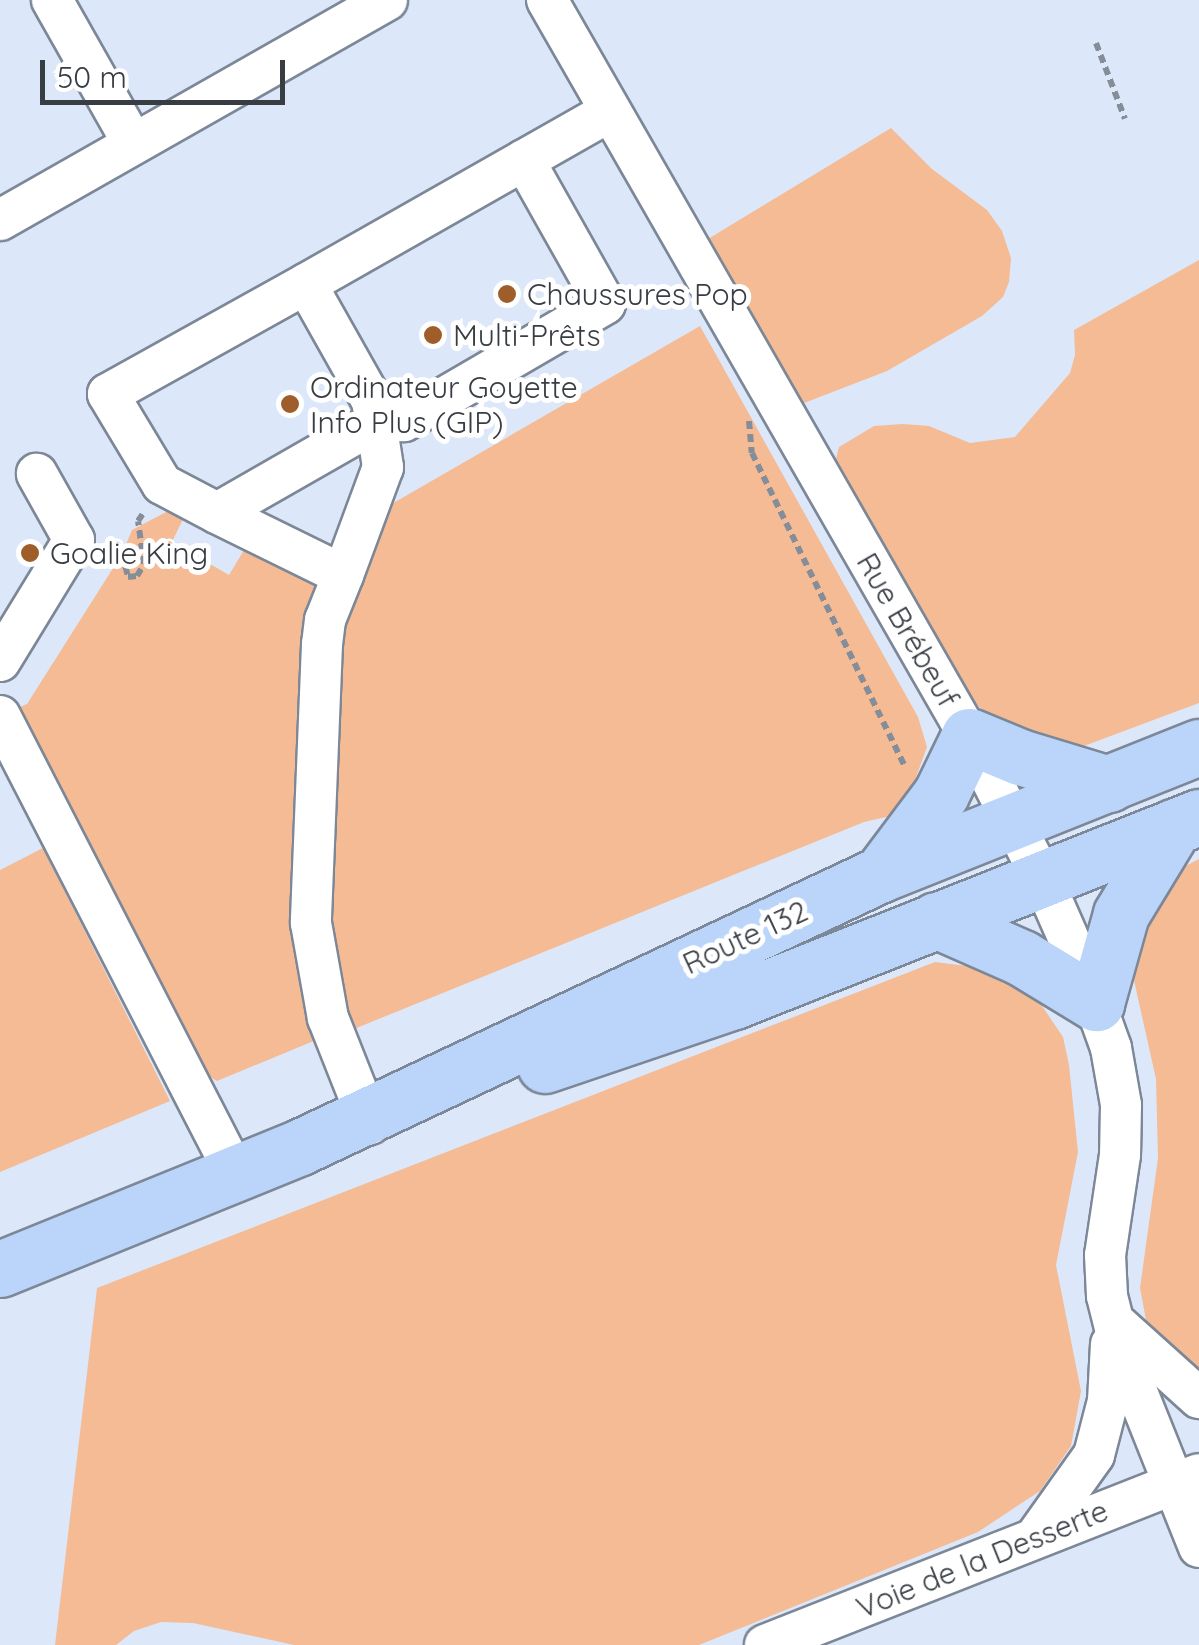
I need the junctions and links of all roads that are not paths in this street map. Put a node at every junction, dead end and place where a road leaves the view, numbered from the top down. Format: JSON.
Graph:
{"nodes":[{"id":1,"x":52,"y":0,"type":"edge"},
{"id":2,"x":387,"y":0,"type":"edge"},
{"id":3,"x":547,"y":0,"type":"edge"},
{"id":4,"x":610,"y":111,"type":"junction"},
{"id":5,"x":133,"y":143,"type":"junction"},
{"id":6,"x":524,"y":160,"type":"junction"},
{"id":7,"x":0,"y":220,"type":"edge"},
{"id":8,"x":306,"y":284,"type":"junction"},
{"id":9,"x":376,"y":422,"type":"junction"},
{"id":10,"x":37,"y":474,"type":"dead end"},
{"id":11,"x":218,"y":513,"type":"junction"},
{"id":12,"x":343,"y":575,"type":"junction"},
{"id":13,"x":0,"y":661,"type":"edge"},
{"id":14,"x":0,"y":716,"type":"edge"},
{"id":15,"x":969,"y":736,"type":"junction"},
{"id":16,"x":1199,"y":747,"type":"edge"},
{"id":17,"x":1109,"y":784,"type":"junction"},
{"id":18,"x":1014,"y":822,"type":"junction"},
{"id":19,"x":1186,"y":822,"type":"edge"},
{"id":20,"x":881,"y":874,"type":"junction"},
{"id":21,"x":1042,"y":878,"type":"junction"},
{"id":22,"x":936,"y":920,"type":"junction"},
{"id":23,"x":1096,"y":1004,"type":"junction"},
{"id":24,"x":368,"y":1120,"type":"junction"},
{"id":25,"x":236,"y":1173,"type":"junction"},
{"id":26,"x":0,"y":1269,"type":"edge"},
{"id":27,"x":1112,"y":1320,"type":"junction"},
{"id":28,"x":1199,"y":1398,"type":"edge"},
{"id":29,"x":1186,"y":1479,"type":"edge"},
{"id":30,"x":1034,"y":1539,"type":"junction"},
{"id":31,"x":1199,"y":1547,"type":"edge"},
{"id":32,"x":766,"y":1645,"type":"edge"}],
"edges":[{"from":1,"to":5,"type":"street"},
{"from":2,"to":5,"type":"street"},
{"from":3,"to":4,"type":"street","name":"Rue Brébeuf"},
{"from":4,"to":6,"type":"street"},
{"from":4,"to":15,"type":"street","name":"Rue Brébeuf"},
{"from":5,"to":7,"type":"street"},
{"from":6,"to":8,"type":"street"},
{"from":6,"to":9,"type":"street"},
{"from":8,"to":9,"type":"street"},
{"from":8,"to":11,"type":"street"},
{"from":9,"to":11,"type":"street"},
{"from":9,"to":12,"type":"street"},
{"from":10,"to":13,"type":"street"},
{"from":11,"to":12,"type":"street"},
{"from":12,"to":24,"type":"street"},
{"from":14,"to":25,"type":"street"},
{"from":15,"to":17,"type":"highway"},
{"from":15,"to":18,"type":"street","name":"Rue Brébeuf"},
{"from":15,"to":20,"type":"highway"},
{"from":16,"to":17,"type":"highway","name":"Route 132"},
{"from":17,"to":18,"type":"highway","name":"Route 132"},
{"from":18,"to":20,"type":"highway","name":"Route 132"},
{"from":18,"to":21,"type":"street","name":"Rue Brébeuf"},
{"from":19,"to":21,"type":"highway","name":"Route 132"},
{"from":19,"to":23,"type":"highway"},
{"from":20,"to":24,"type":"highway","name":"Route 132"},
{"from":21,"to":22,"type":"highway","name":"Route 132"},
{"from":21,"to":23,"type":"street","name":"Rue Brébeuf"},
{"from":22,"to":23,"type":"highway"},
{"from":22,"to":24,"type":"highway","name":"Route 132"},
{"from":23,"to":27,"type":"street","name":"Rue Brébeuf"},
{"from":24,"to":25,"type":"highway","name":"Route 132"},
{"from":25,"to":26,"type":"highway","name":"Route 132"},
{"from":27,"to":28,"type":"street"},
{"from":27,"to":29,"type":"street"},
{"from":27,"to":30,"type":"street"},
{"from":29,"to":30,"type":"street","name":"Voie de la Desserte"},
{"from":29,"to":31,"type":"street"},
{"from":30,"to":32,"type":"street","name":"Voie de la Desserte"}]}
